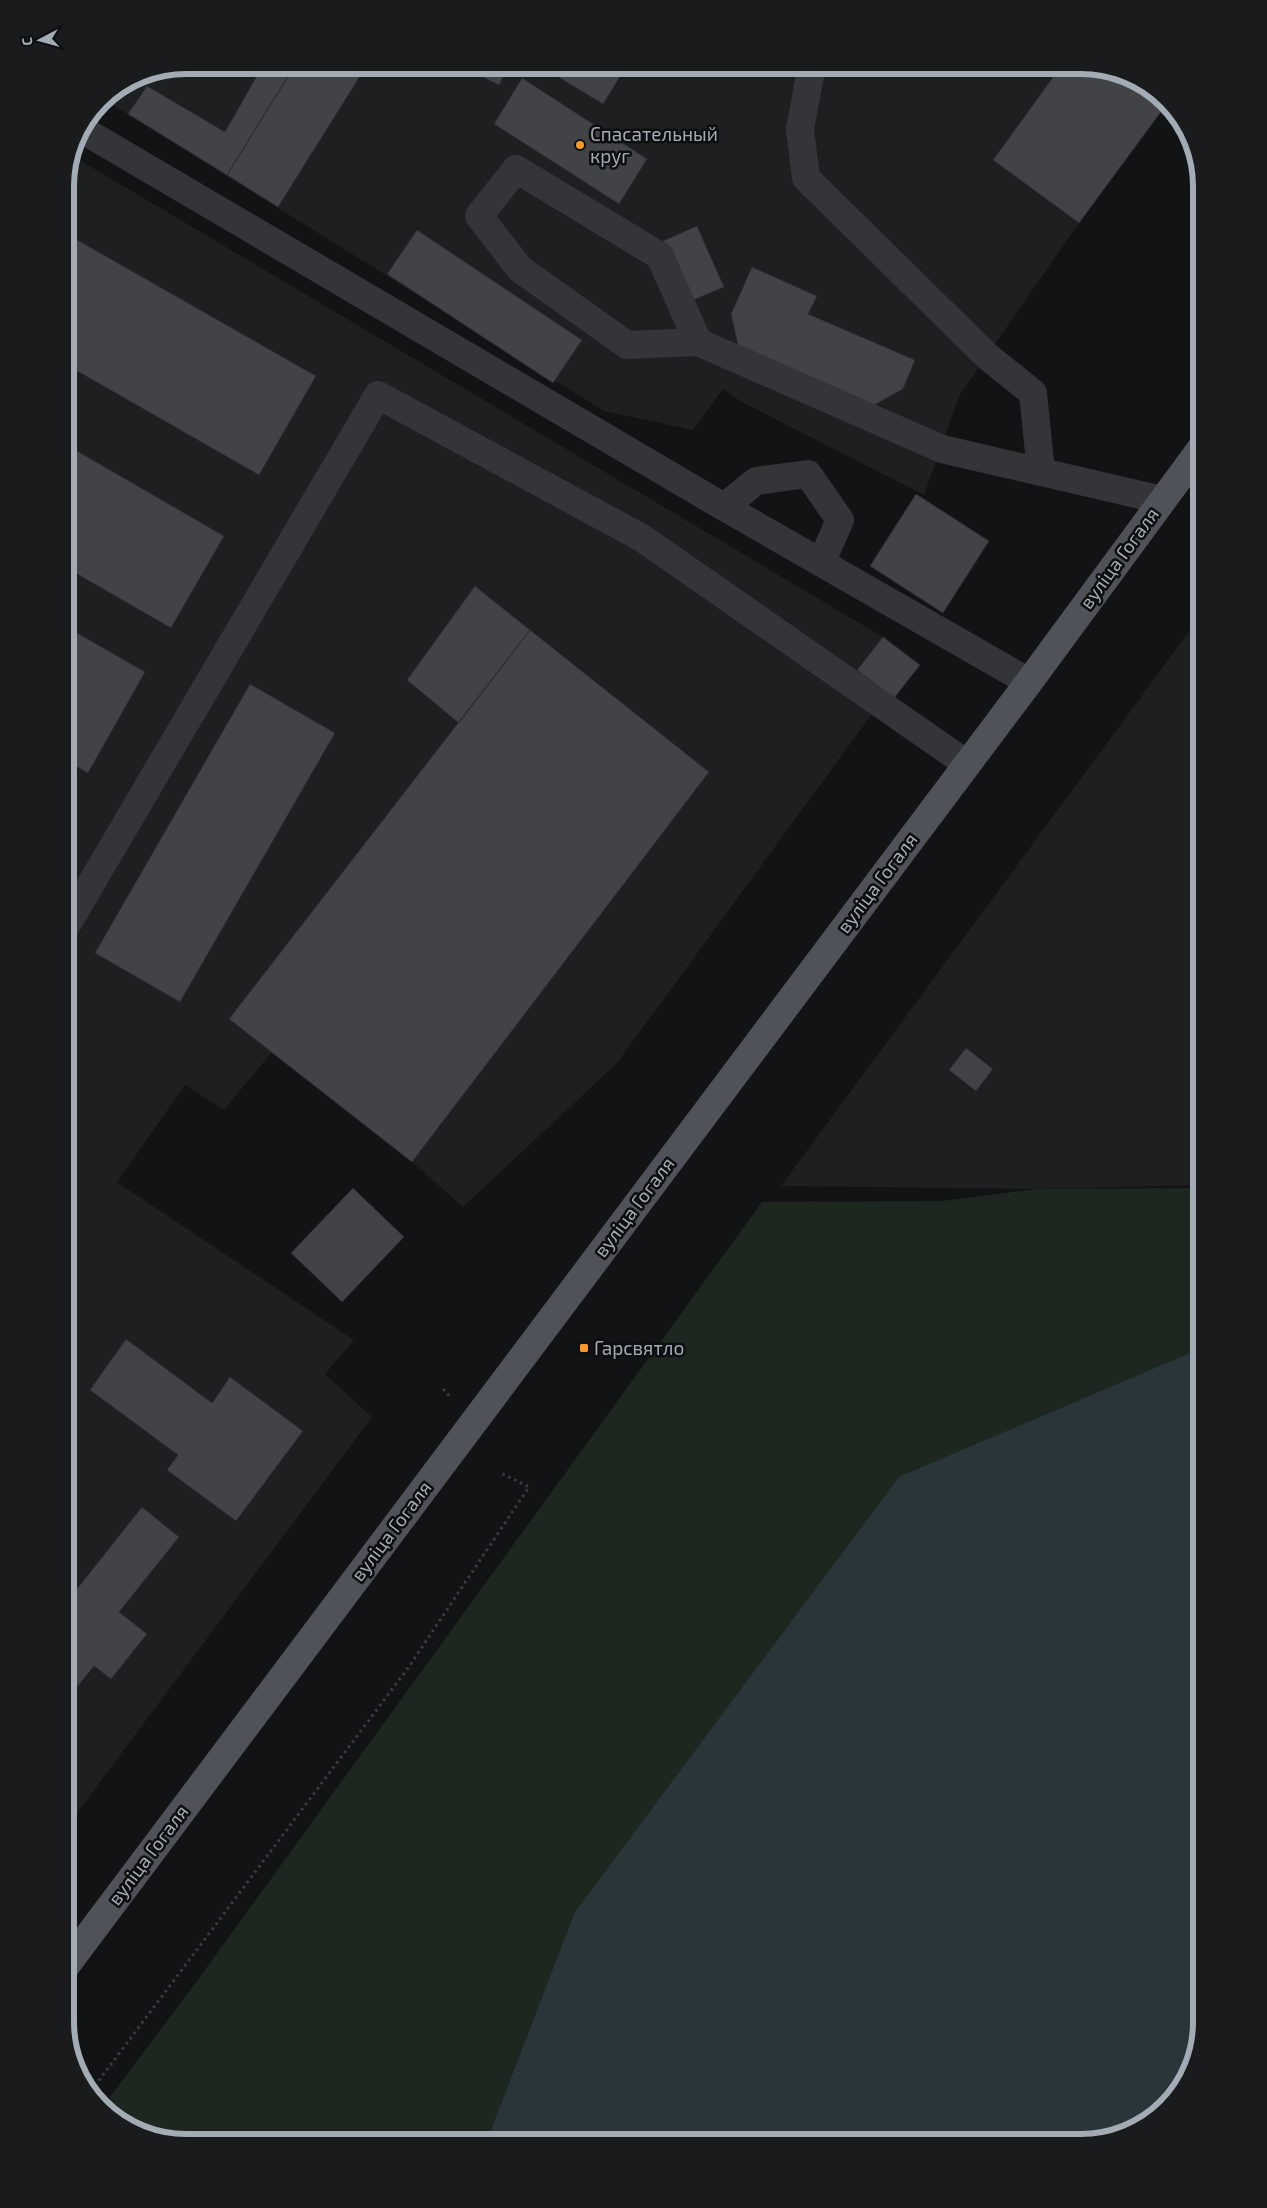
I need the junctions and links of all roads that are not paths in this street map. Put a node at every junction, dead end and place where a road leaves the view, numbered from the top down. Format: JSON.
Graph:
{"nodes":[{"id":1,"x":810,"y":74,"type":"edge"},
{"id":2,"x":87,"y":133,"type":"edge"},
{"id":3,"x":698,"y":342,"type":"junction"},
{"id":4,"x":1193,"y":459,"type":"edge"},
{"id":5,"x":1041,"y":472,"type":"junction"},
{"id":6,"x":1162,"y":500,"type":"junction"},
{"id":7,"x":724,"y":507,"type":"junction"},
{"id":8,"x":821,"y":563,"type":"junction"},
{"id":9,"x":1029,"y":682,"type":"junction"},
{"id":10,"x":967,"y":764,"type":"junction"},
{"id":11,"x":74,"y":913,"type":"edge"},
{"id":12,"x":74,"y":1955,"type":"edge"}],
"edges":[{"from":1,"to":5,"type":"lane"},
{"from":2,"to":7,"type":"lane"},
{"from":3,"to":3,"type":"lane"},
{"from":3,"to":5,"type":"lane"},
{"from":4,"to":6,"type":"main road","name":"вуліца Гогаля"},
{"from":5,"to":6,"type":"lane"},
{"from":6,"to":9,"type":"main road","name":"вуліца Гогаля"},
{"from":7,"to":8,"type":"lane"},
{"from":7,"to":8,"type":"lane"},
{"from":8,"to":9,"type":"lane"},
{"from":9,"to":10,"type":"main road","name":"вуліца Гогаля"},
{"from":10,"to":11,"type":"lane"},
{"from":10,"to":12,"type":"main road","name":"вуліца Гогаля"}]}
